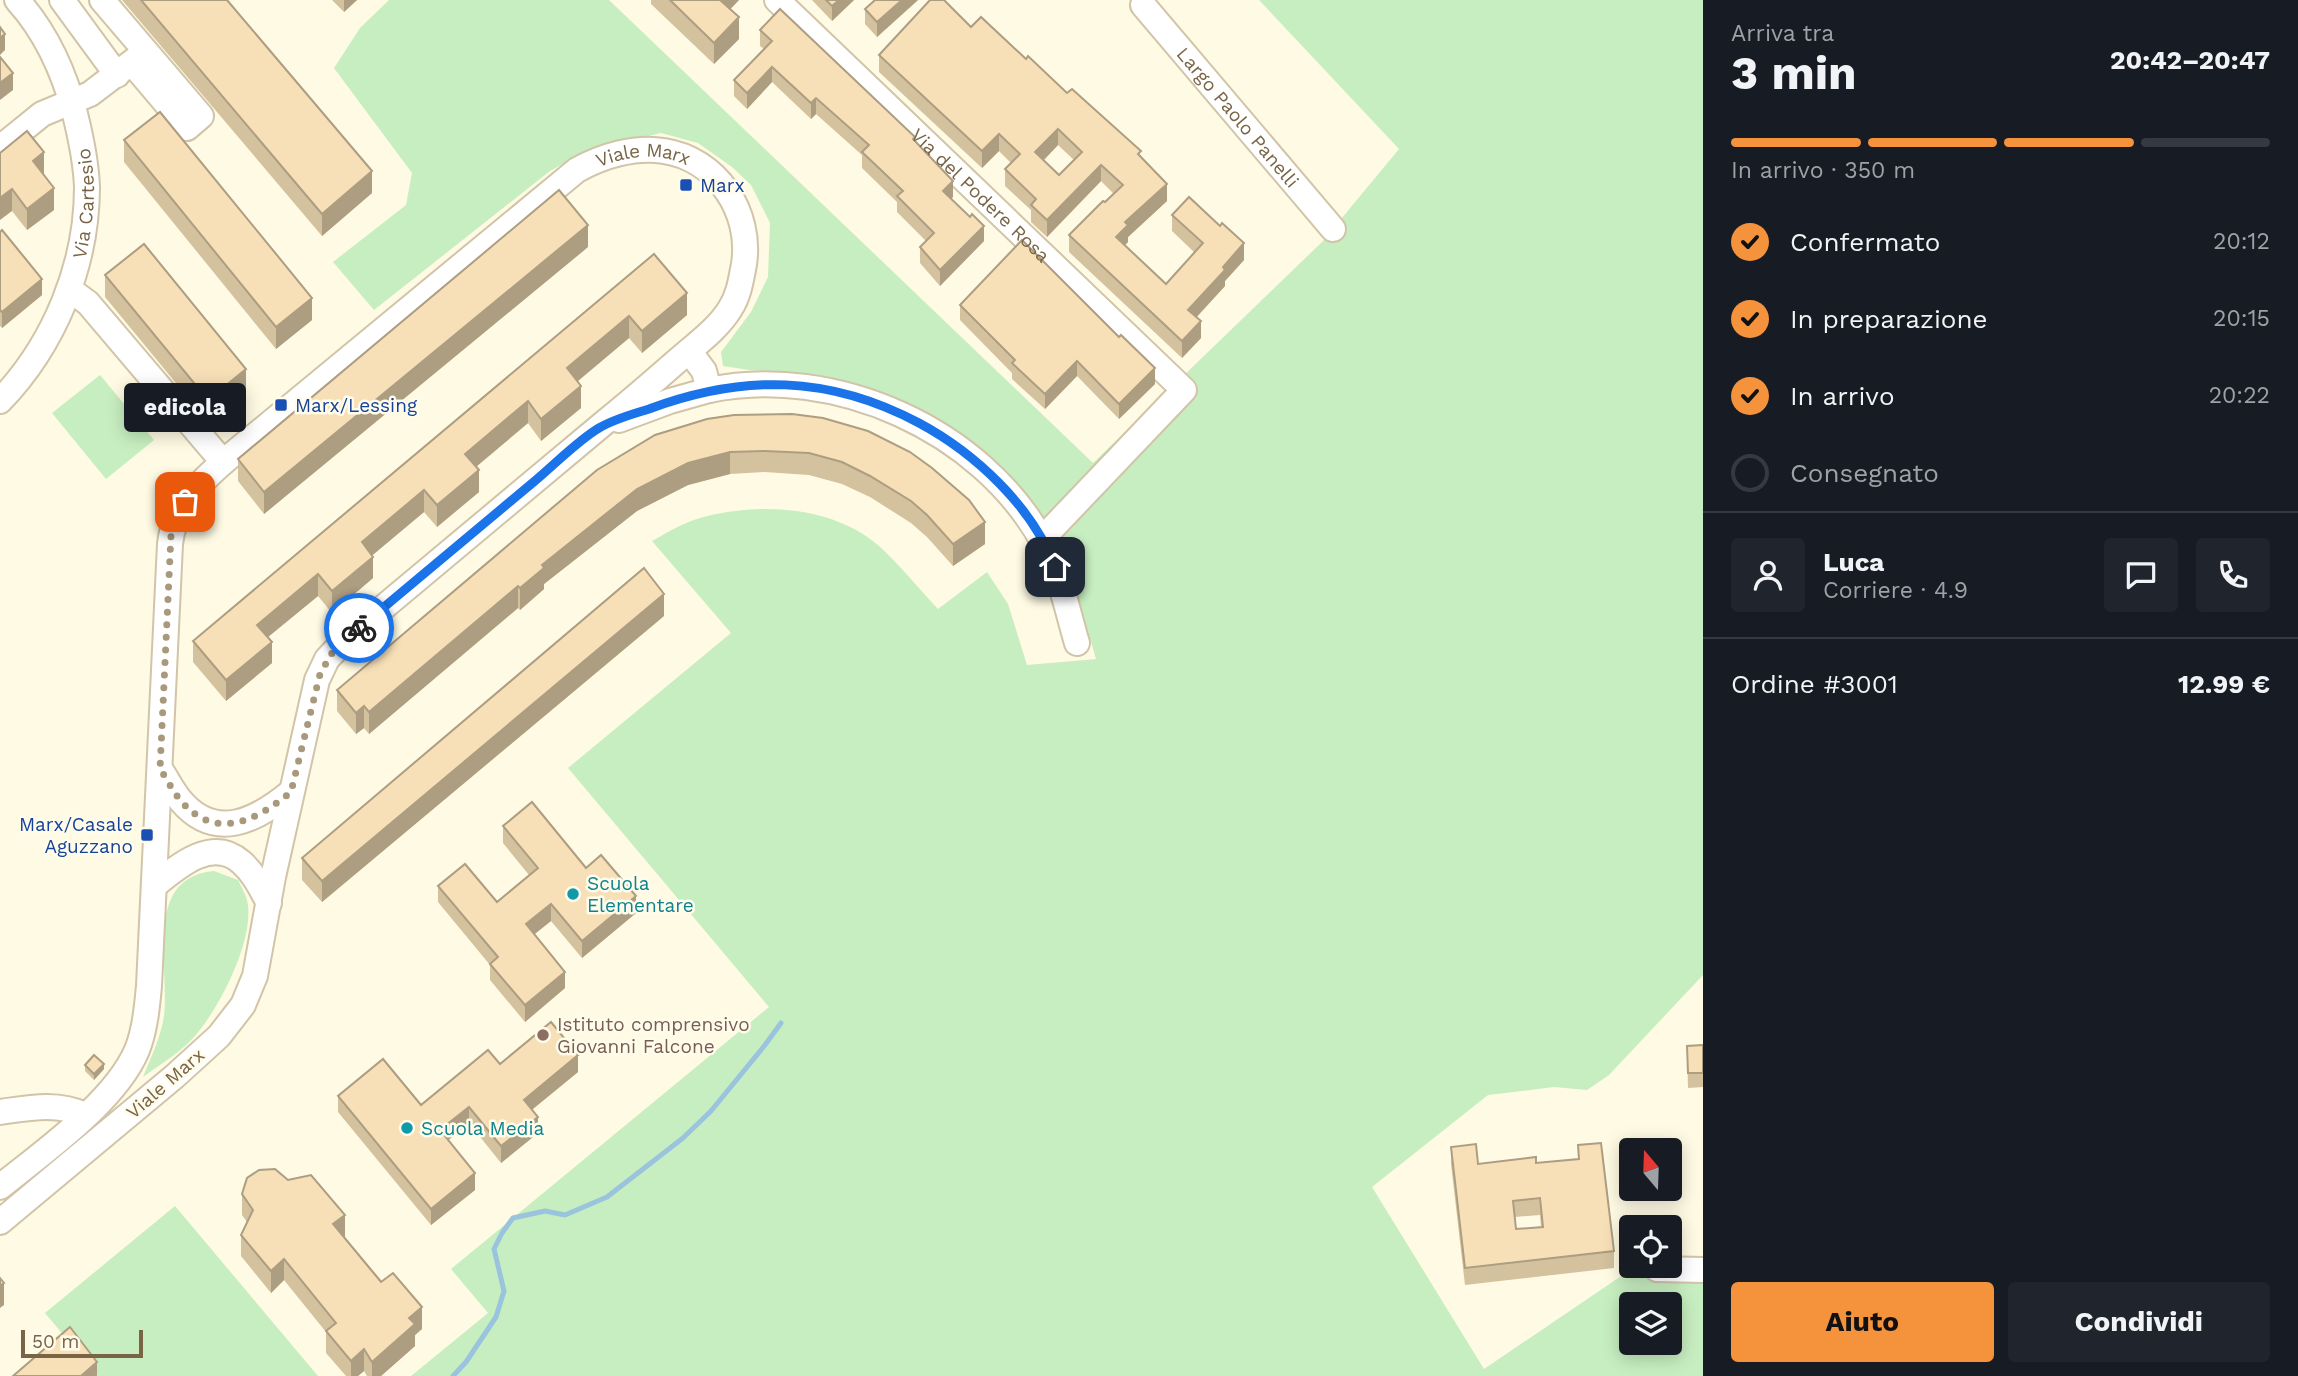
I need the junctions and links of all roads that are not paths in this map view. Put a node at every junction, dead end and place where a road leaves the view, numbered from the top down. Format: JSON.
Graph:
{"nodes":[{"id":1,"x":17,"y":0,"type":"edge"},
{"id":2,"x":62,"y":0,"type":"edge"},
{"id":3,"x":102,"y":0,"type":"edge"},
{"id":4,"x":777,"y":0,"type":"edge"},
{"id":5,"x":1140,"y":2,"type":"edge"},
{"id":6,"x":132,"y":63,"type":"junction"},
{"id":7,"x":71,"y":101,"type":"junction"},
{"id":8,"x":0,"y":148,"type":"edge"},
{"id":9,"x":1333,"y":229,"type":"dead end"},
{"id":10,"x":69,"y":289,"type":"junction"},
{"id":11,"x":689,"y":351,"type":"junction"},
{"id":12,"x":709,"y":390,"type":"junction"},
{"id":13,"x":0,"y":401,"type":"edge"},
{"id":14,"x":599,"y":428,"type":"junction"},
{"id":15,"x":223,"y":462,"type":"junction"},
{"id":16,"x":1042,"y":540,"type":"junction"},
{"id":17,"x":1077,"y":643,"type":"dead end"},
{"id":18,"x":160,"y":769,"type":"junction"},
{"id":19,"x":291,"y":792,"type":"junction"},
{"id":20,"x":154,"y":886,"type":"junction"},
{"id":21,"x":269,"y":903,"type":"junction"},
{"id":22,"x":0,"y":1112,"type":"edge"},
{"id":23,"x":85,"y":1115,"type":"junction"},
{"id":24,"x":0,"y":1187,"type":"edge"},
{"id":25,"x":0,"y":1222,"type":"edge"},
{"id":26,"x":1682,"y":1270,"type":"edge"},
{"id":27,"x":1703,"y":1270,"type":"edge"}],
"edges":[{"from":1,"to":7,"type":"street","name":"Via Cartesio"},
{"from":2,"to":6,"type":"street"},
{"from":3,"to":6,"type":"street"},
{"from":4,"to":16,"type":"street","name":"Via del Podere Rosa"},
{"from":5,"to":9,"type":"street","name":"Largo Paolo Panelli"},
{"from":6,"to":7,"type":"street"},
{"from":7,"to":8,"type":"street"},
{"from":7,"to":10,"type":"street","name":"Via Cartesio"},
{"from":10,"to":13,"type":"street","name":"Via Cartesio"},
{"from":10,"to":15,"type":"street"},
{"from":11,"to":12,"type":"street"},
{"from":11,"to":14,"type":"street","name":"Viale Marx"},
{"from":11,"to":15,"type":"street","name":"Viale Marx"},
{"from":12,"to":14,"type":"street"},
{"from":12,"to":16,"type":"street"},
{"from":14,"to":19,"type":"street","name":"Viale Marx"},
{"from":15,"to":18,"type":"street","name":"Viale Marx"},
{"from":16,"to":17,"type":"street"},
{"from":18,"to":19,"type":"street"},
{"from":18,"to":20,"type":"street","name":"Viale Marx"},
{"from":19,"to":21,"type":"street","name":"Viale Marx"},
{"from":20,"to":21,"type":"street"},
{"from":20,"to":23,"type":"street","name":"Viale Marx"},
{"from":21,"to":25,"type":"street","name":"Viale Marx"},
{"from":22,"to":23,"type":"street"},
{"from":23,"to":24,"type":"street","name":"Viale Marx"},
{"from":26,"to":27,"type":"street"}]}
